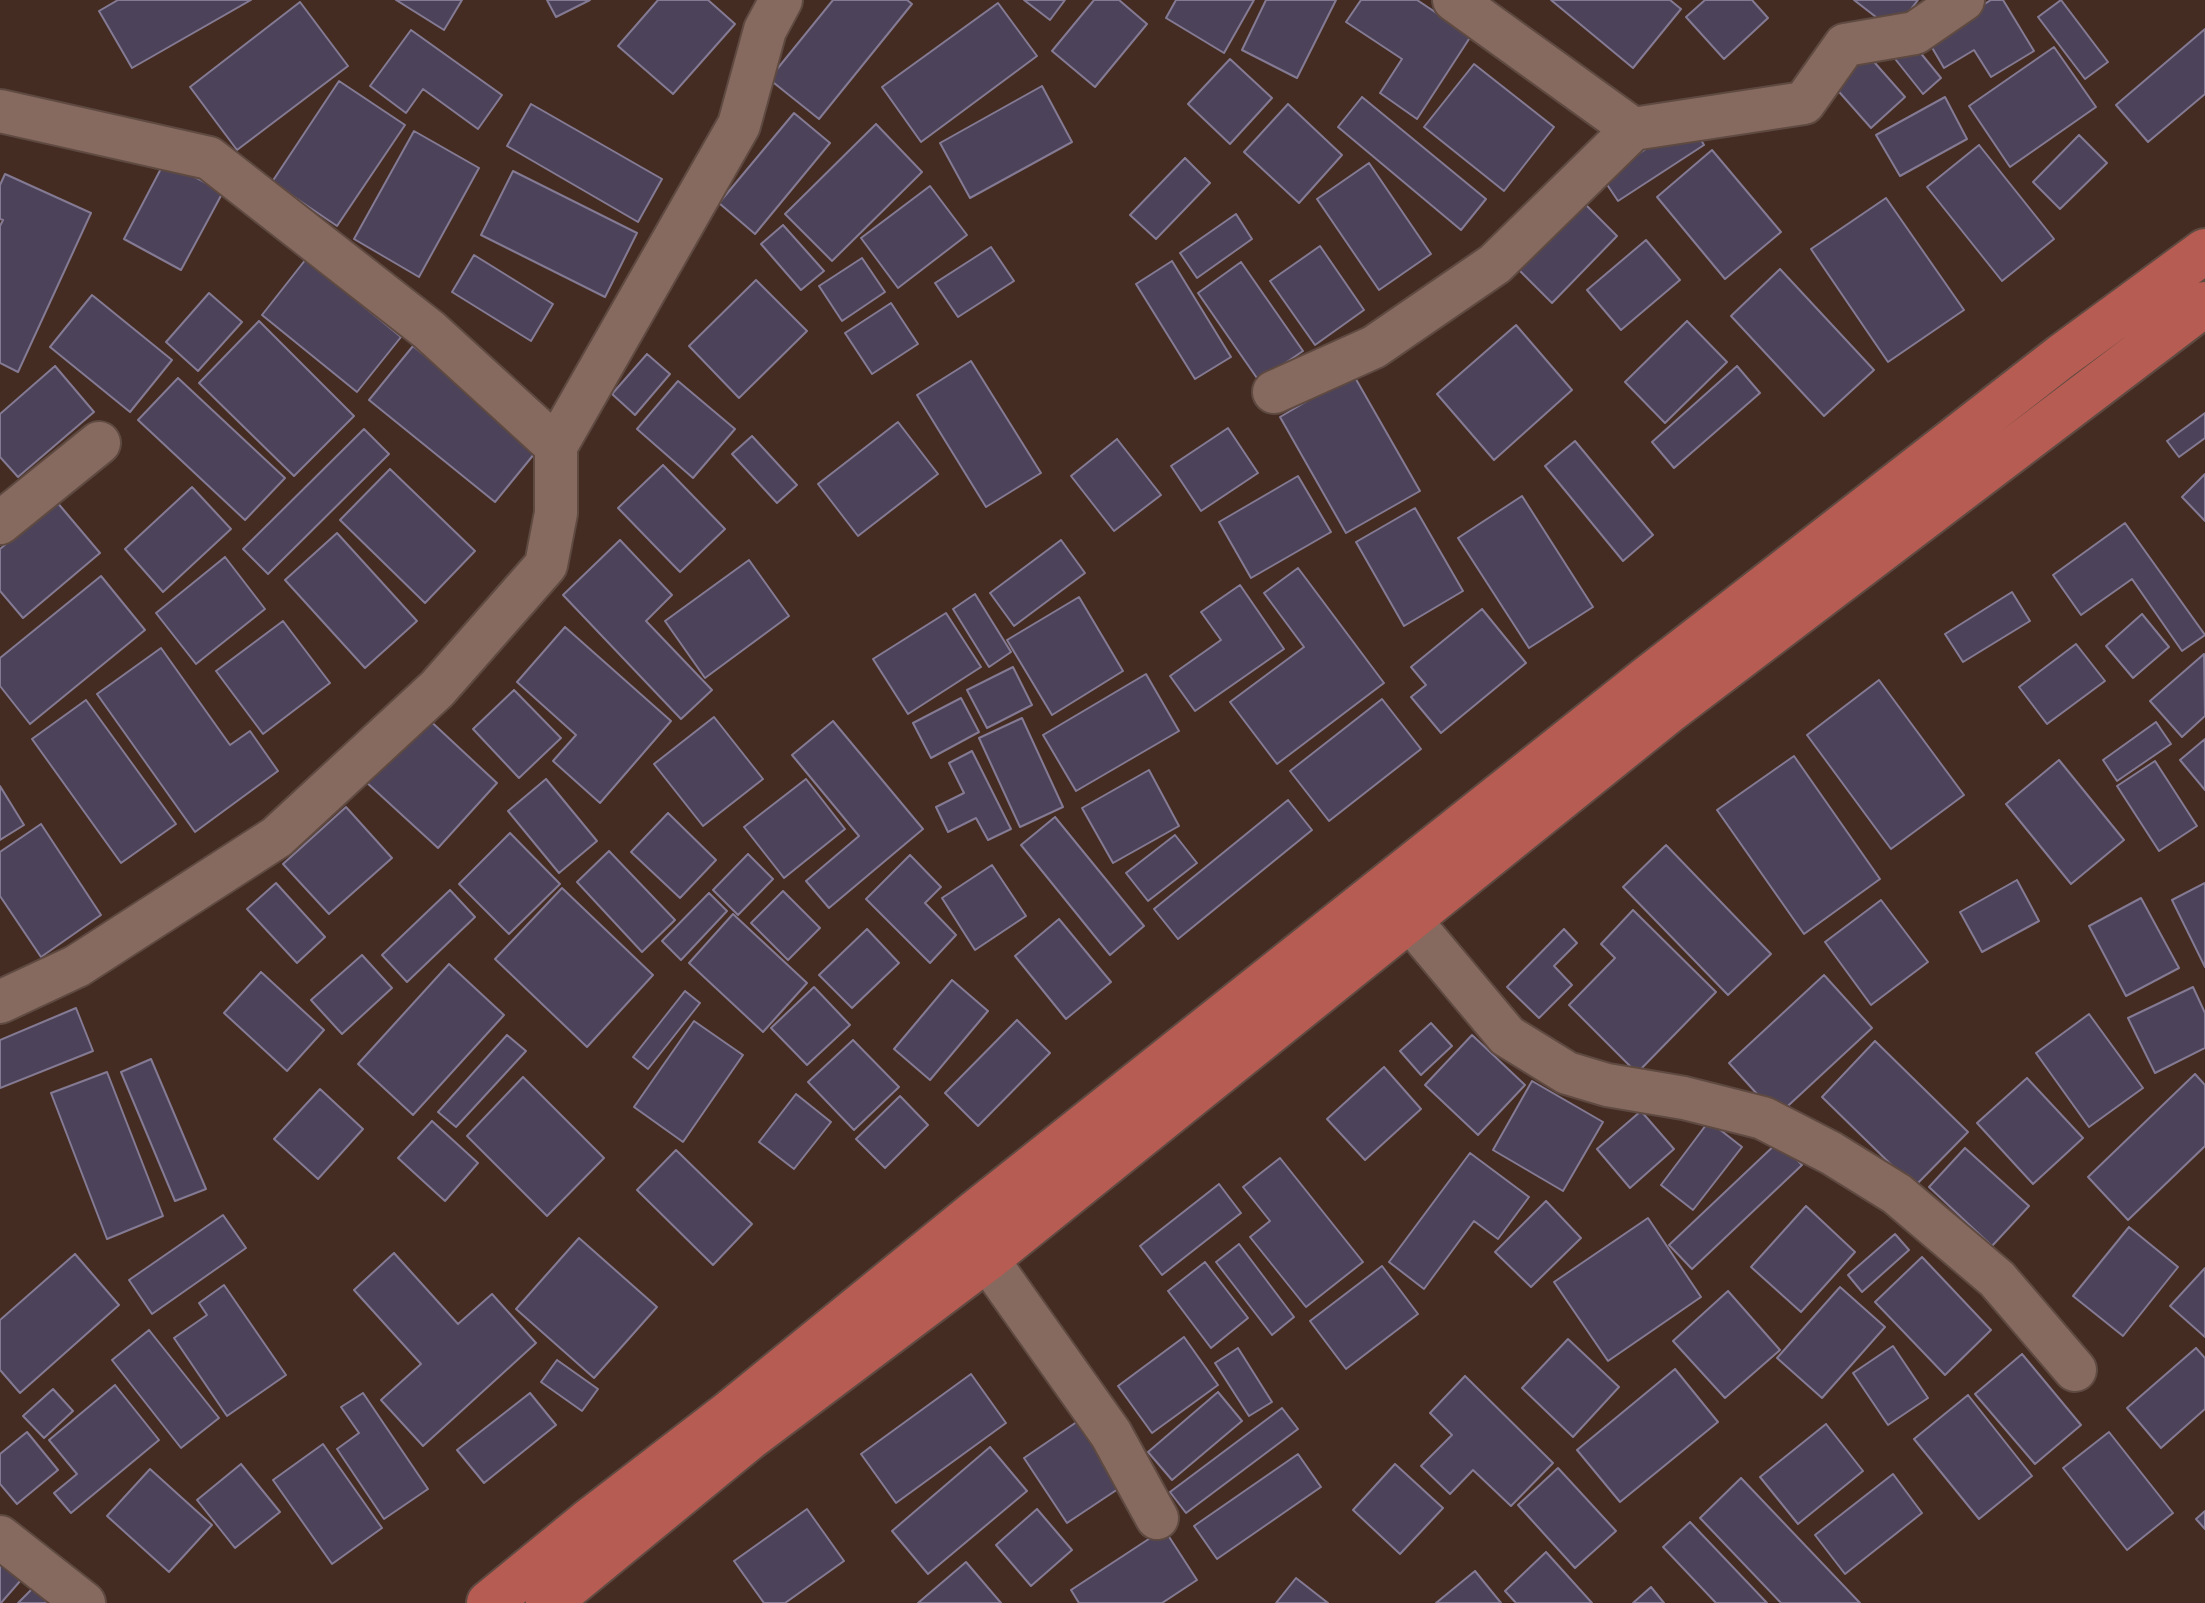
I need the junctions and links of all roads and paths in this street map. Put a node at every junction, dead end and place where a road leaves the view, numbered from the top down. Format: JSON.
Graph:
{"nodes":[{"id":1,"x":781,"y":0,"type":"edge"},
{"id":2,"x":1454,"y":0,"type":"edge"},
{"id":3,"x":1963,"y":0,"type":"edge"},
{"id":4,"x":0,"y":111,"type":"edge"},
{"id":5,"x":1633,"y":129,"type":"junction"},
{"id":6,"x":2205,"y":251,"type":"edge"},
{"id":7,"x":2205,"y":304,"type":"edge"},
{"id":8,"x":1274,"y":392,"type":"dead end"},
{"id":9,"x":99,"y":443,"type":"dead end"},
{"id":10,"x":556,"y":446,"type":"junction"},
{"id":11,"x":0,"y":523,"type":"edge"},
{"id":12,"x":1409,"y":919,"type":"junction"},
{"id":13,"x":0,"y":1002,"type":"edge"},
{"id":14,"x":987,"y":1259,"type":"junction"},
{"id":15,"x":2075,"y":1370,"type":"dead end"},
{"id":16,"x":1157,"y":1518,"type":"dead end"},
{"id":17,"x":0,"y":1537,"type":"edge"},
{"id":18,"x":84,"y":1603,"type":"edge"},
{"id":19,"x":489,"y":1603,"type":"edge"},
{"id":20,"x":548,"y":1603,"type":"edge"}],
"edges":[{"from":1,"to":10,"type":"street"},
{"from":2,"to":5,"type":"street"},
{"from":3,"to":5,"type":"street"},
{"from":4,"to":10,"type":"street"},
{"from":5,"to":8,"type":"street"},
{"from":6,"to":19,"type":"main road"},
{"from":7,"to":12,"type":"main road"},
{"from":9,"to":11,"type":"street"},
{"from":10,"to":13,"type":"street"},
{"from":12,"to":14,"type":"main road"},
{"from":12,"to":15,"type":"street"},
{"from":14,"to":16,"type":"street"},
{"from":14,"to":20,"type":"main road"},
{"from":17,"to":18,"type":"street"}]}
